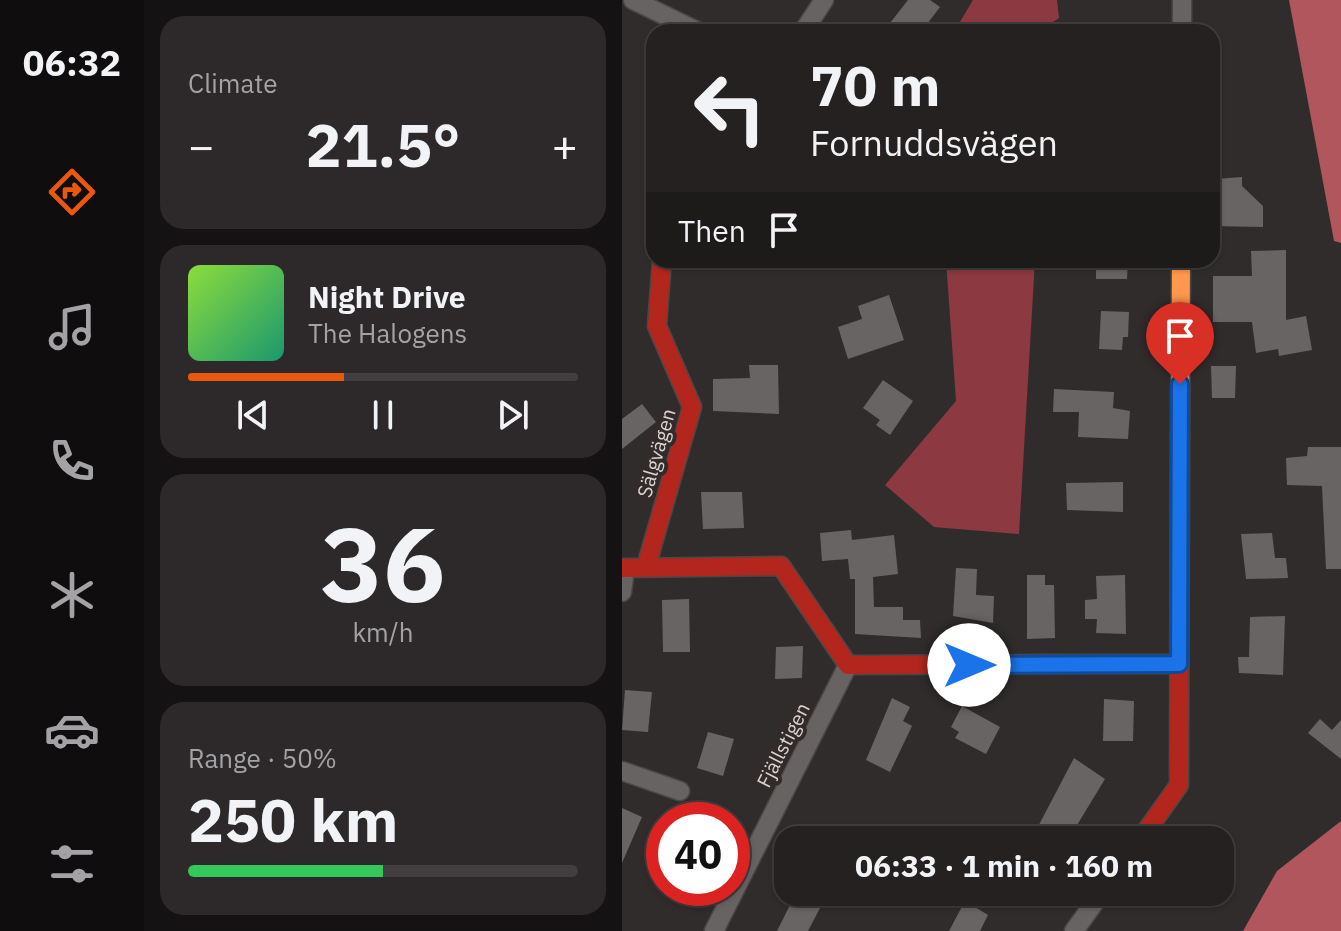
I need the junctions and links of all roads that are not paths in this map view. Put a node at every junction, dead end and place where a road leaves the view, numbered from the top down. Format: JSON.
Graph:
{"nodes":[{"id":1,"x":633,"y":0,"type":"edge"},
{"id":2,"x":824,"y":0,"type":"edge"},
{"id":3,"x":1182,"y":0,"type":"edge"},
{"id":4,"x":673,"y":24,"type":"edge"},
{"id":5,"x":808,"y":24,"type":"edge"},
{"id":6,"x":1182,"y":24,"type":"edge"},
{"id":7,"x":661,"y":268,"type":"edge"},
{"id":8,"x":1181,"y":268,"type":"edge"},
{"id":9,"x":646,"y":567,"type":"junction"},
{"id":10,"x":623,"y":568,"type":"edge"},
{"id":11,"x":622,"y":592,"type":"edge"},
{"id":12,"x":1179,"y":664,"type":"junction"},
{"id":13,"x":848,"y":665,"type":"junction"},
{"id":14,"x":622,"y":771,"type":"edge"},
{"id":15,"x":680,"y":791,"type":"dead end"},
{"id":16,"x":1150,"y":826,"type":"edge"},
{"id":17,"x":1092,"y":906,"type":"edge"},
{"id":18,"x":714,"y":931,"type":"edge"},
{"id":19,"x":1074,"y":931,"type":"edge"}],
"edges":[{"from":1,"to":4,"type":"street"},
{"from":2,"to":5,"type":"street"},
{"from":3,"to":6,"type":"street"},
{"from":7,"to":9,"type":"street","name":"Sälgvägen"},
{"from":8,"to":12,"type":"street"},
{"from":9,"to":10,"type":"street"},
{"from":9,"to":13,"type":"street"},
{"from":10,"to":11,"type":"street"},
{"from":12,"to":13,"type":"street"},
{"from":12,"to":16,"type":"street"},
{"from":13,"to":18,"type":"street","name":"Fjällstigen"},
{"from":14,"to":15,"type":"street"},
{"from":17,"to":19,"type":"street"}]}
